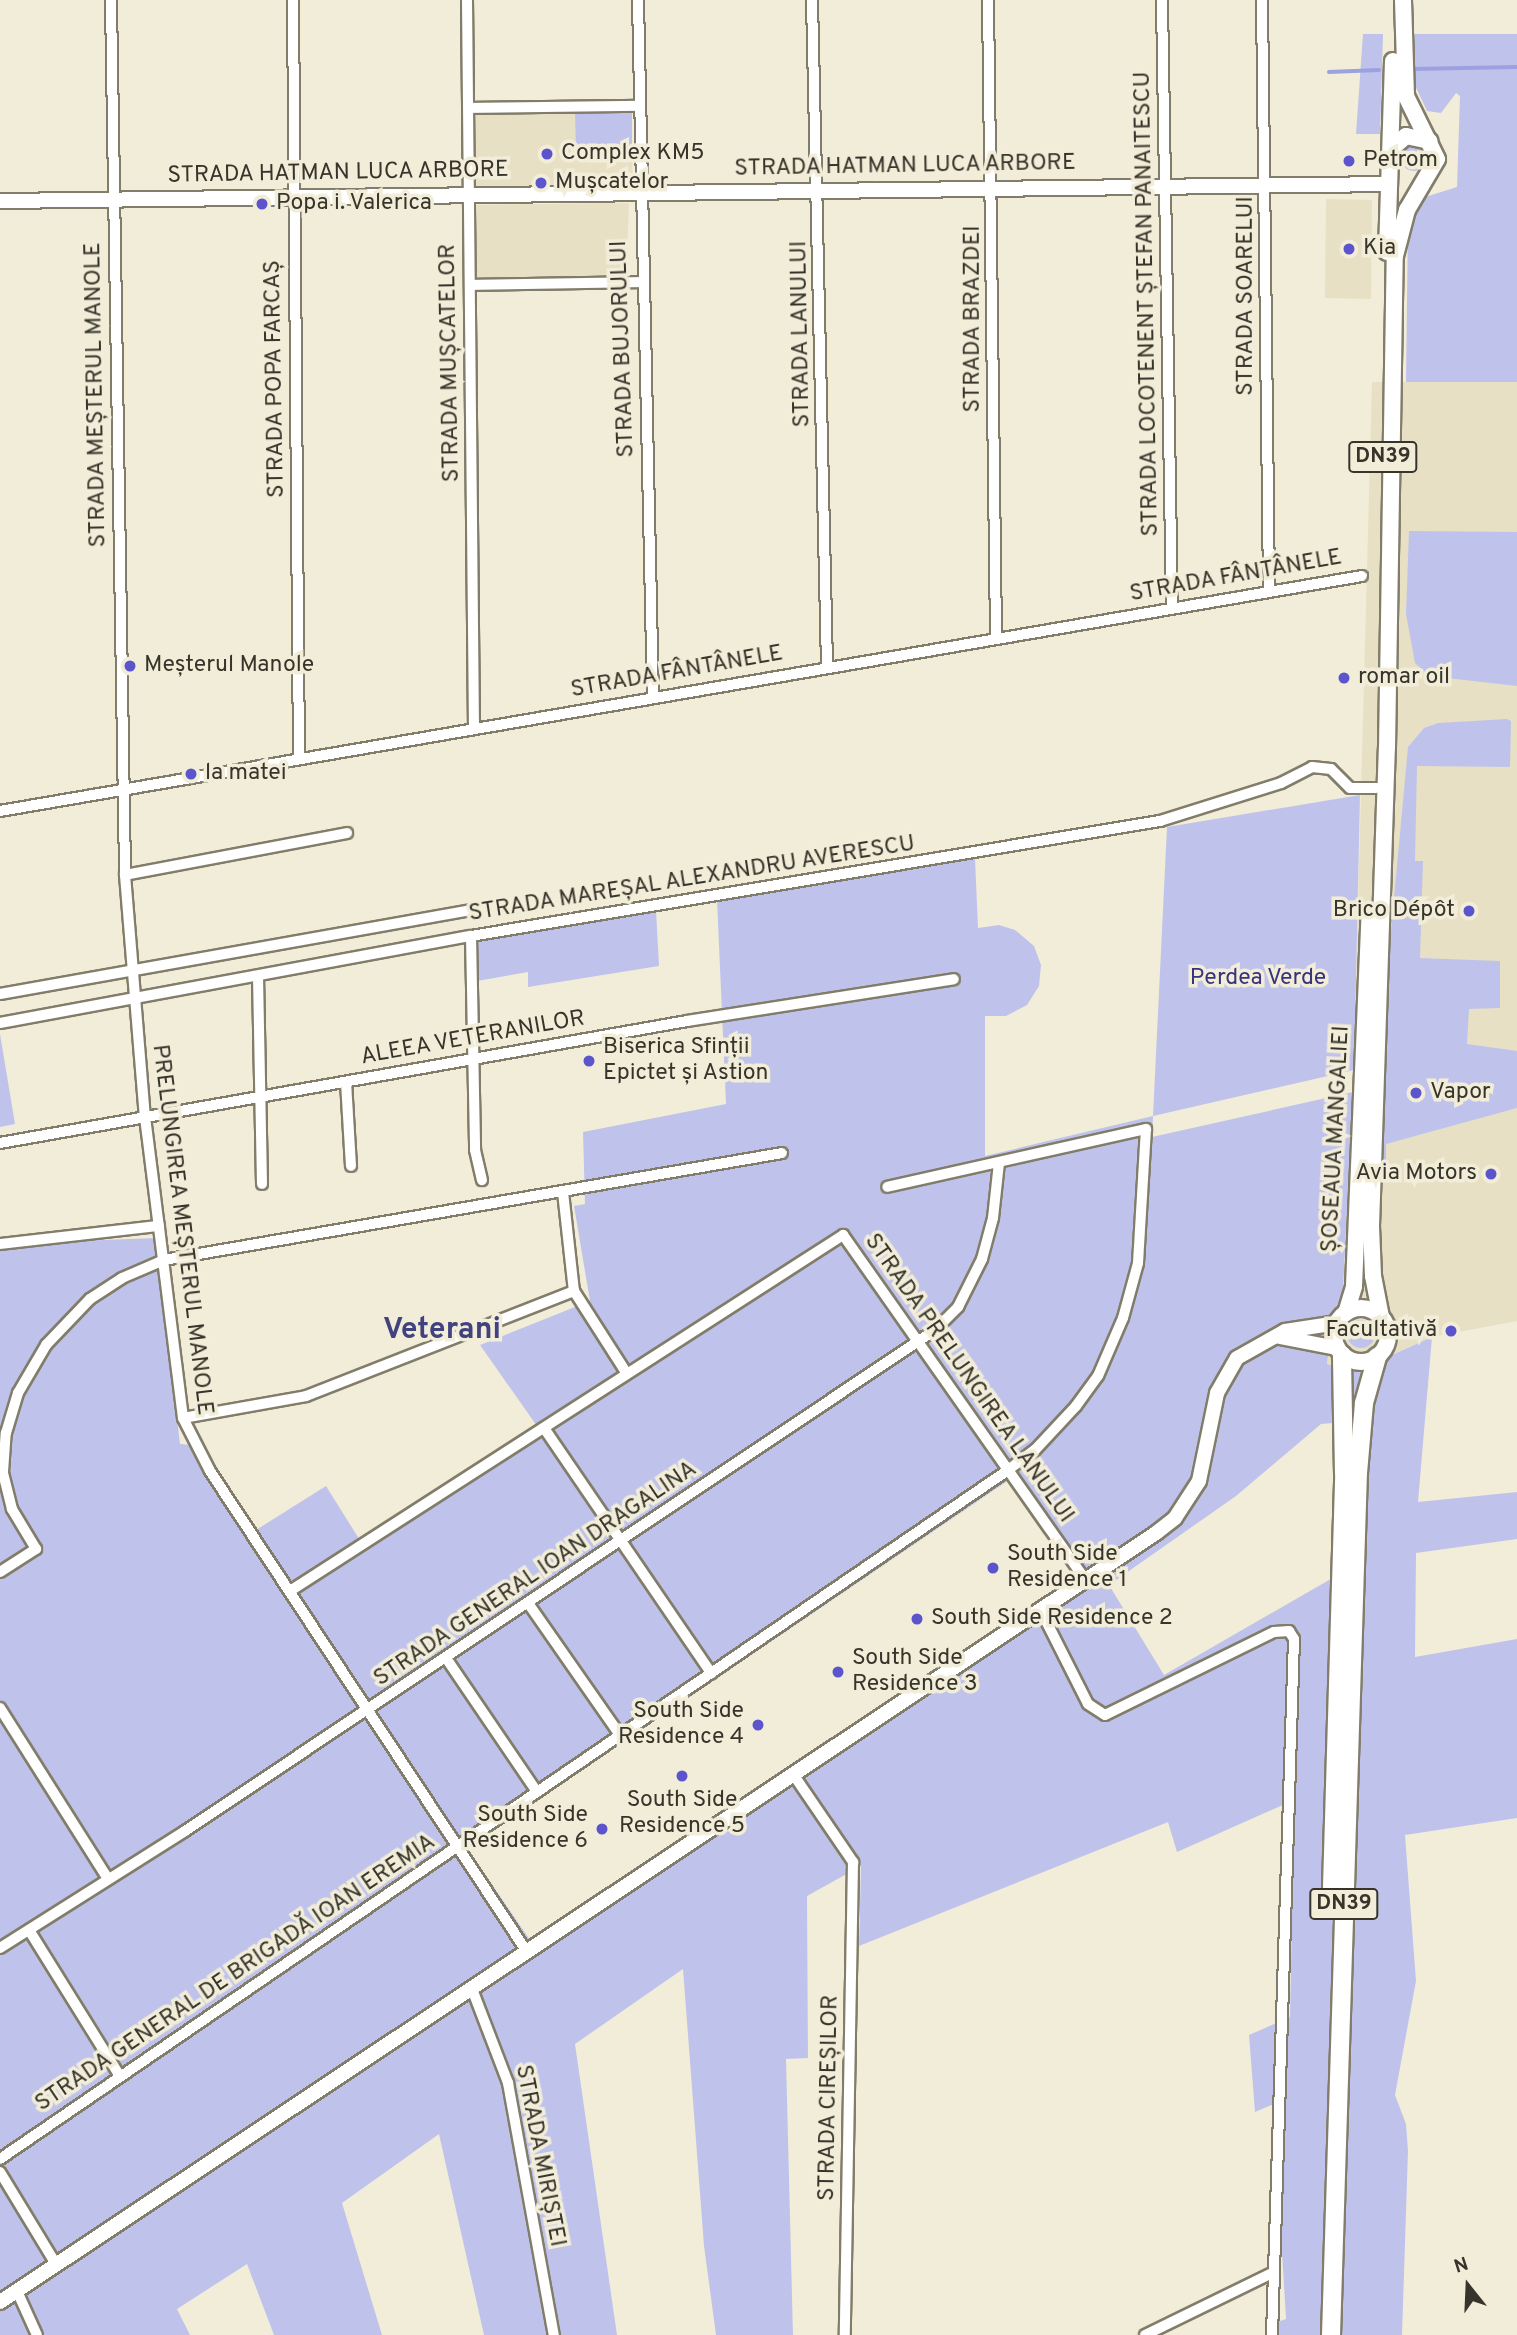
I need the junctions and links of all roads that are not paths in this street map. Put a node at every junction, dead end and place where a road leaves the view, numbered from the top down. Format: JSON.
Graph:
{"nodes":[{"id":1,"x":111,"y":0,"type":"edge"},
{"id":2,"x":293,"y":0,"type":"edge"},
{"id":3,"x":467,"y":0,"type":"edge"},
{"id":4,"x":638,"y":0,"type":"edge"},
{"id":5,"x":812,"y":0,"type":"edge"},
{"id":6,"x":988,"y":0,"type":"edge"},
{"id":7,"x":1162,"y":0,"type":"edge"},
{"id":8,"x":1262,"y":0,"type":"edge"},
{"id":9,"x":1394,"y":0,"type":"edge"},
{"id":10,"x":1403,"y":0,"type":"edge"},
{"id":11,"x":638,"y":106,"type":"junction"},
{"id":12,"x":469,"y":108,"type":"junction"},
{"id":13,"x":1433,"y":145,"type":"junction"},
{"id":14,"x":1391,"y":149,"type":"junction"},
{"id":15,"x":1427,"y":177,"type":"junction"},
{"id":16,"x":1390,"y":184,"type":"junction"},
{"id":17,"x":1165,"y":187,"type":"junction"},
{"id":18,"x":1266,"y":187,"type":"junction"},
{"id":19,"x":992,"y":188,"type":"junction"},
{"id":20,"x":819,"y":191,"type":"junction"},
{"id":21,"x":639,"y":194,"type":"junction"},
{"id":22,"x":468,"y":196,"type":"junction"},
{"id":23,"x":294,"y":197,"type":"junction"},
{"id":24,"x":113,"y":200,"type":"junction"},
{"id":25,"x":0,"y":201,"type":"edge"},
{"id":26,"x":641,"y":282,"type":"junction"},
{"id":27,"x":470,"y":285,"type":"junction"},
{"id":28,"x":1362,"y":576,"type":"dead end"},
{"id":29,"x":1269,"y":591,"type":"junction"},
{"id":30,"x":1172,"y":608,"type":"junction"},
{"id":31,"x":996,"y":637,"type":"junction"},
{"id":32,"x":827,"y":667,"type":"junction"},
{"id":33,"x":653,"y":698,"type":"junction"},
{"id":34,"x":474,"y":726,"type":"junction"},
{"id":35,"x":299,"y":758,"type":"junction"},
{"id":36,"x":1376,"y":788,"type":"junction"},
{"id":37,"x":122,"y":790,"type":"junction"},
{"id":38,"x":0,"y":811,"type":"edge"},
{"id":39,"x":346,"y":834,"type":"dead end"},
{"id":40,"x":125,"y":875,"type":"junction"},
{"id":41,"x":471,"y":910,"type":"dead end"},
{"id":42,"x":471,"y":936,"type":"junction"},
{"id":43,"x":131,"y":970,"type":"junction"},
{"id":44,"x":258,"y":976,"type":"junction"},
{"id":45,"x":954,"y":979,"type":"dead end"},
{"id":46,"x":0,"y":994,"type":"edge"},
{"id":47,"x":133,"y":998,"type":"junction"},
{"id":48,"x":0,"y":1024,"type":"edge"},
{"id":49,"x":473,"y":1059,"type":"junction"},
{"id":50,"x":346,"y":1082,"type":"junction"},
{"id":51,"x":261,"y":1097,"type":"junction"},
{"id":52,"x":145,"y":1117,"type":"junction"},
{"id":53,"x":0,"y":1143,"type":"edge"},
{"id":54,"x":782,"y":1153,"type":"dead end"},
{"id":55,"x":999,"y":1163,"type":"junction"},
{"id":56,"x":351,"y":1166,"type":"dead end"},
{"id":57,"x":482,"y":1180,"type":"dead end"},
{"id":58,"x":262,"y":1184,"type":"dead end"},
{"id":59,"x":887,"y":1187,"type":"dead end"},
{"id":60,"x":563,"y":1192,"type":"junction"},
{"id":61,"x":159,"y":1226,"type":"junction"},
{"id":62,"x":0,"y":1244,"type":"edge"},
{"id":63,"x":164,"y":1260,"type":"junction"},
{"id":64,"x":574,"y":1291,"type":"junction"},
{"id":65,"x":1381,"y":1317,"type":"junction"},
{"id":66,"x":1341,"y":1318,"type":"junction"},
{"id":67,"x":1276,"y":1336,"type":"junction"},
{"id":68,"x":918,"y":1343,"type":"junction"},
{"id":69,"x":1340,"y":1351,"type":"junction"},
{"id":70,"x":1377,"y":1357,"type":"junction"},
{"id":71,"x":627,"y":1374,"type":"junction"},
{"id":72,"x":184,"y":1418,"type":"junction"},
{"id":73,"x":544,"y":1428,"type":"junction"},
{"id":74,"x":1008,"y":1470,"type":"junction"},
{"id":75,"x":621,"y":1541,"type":"junction"},
{"id":76,"x":0,"y":1572,"type":"edge"},
{"id":77,"x":1085,"y":1579,"type":"junction"},
{"id":78,"x":290,"y":1591,"type":"junction"},
{"id":79,"x":528,"y":1603,"type":"junction"},
{"id":80,"x":1040,"y":1609,"type":"junction"},
{"id":81,"x":446,"y":1658,"type":"junction"},
{"id":82,"x":711,"y":1673,"type":"junction"},
{"id":83,"x":0,"y":1708,"type":"edge"},
{"id":84,"x":368,"y":1710,"type":"junction"},
{"id":85,"x":620,"y":1735,"type":"junction"},
{"id":86,"x":793,"y":1774,"type":"junction"},
{"id":87,"x":537,"y":1792,"type":"junction"},
{"id":88,"x":458,"y":1846,"type":"junction"},
{"id":89,"x":108,"y":1879,"type":"junction"},
{"id":90,"x":29,"y":1930,"type":"junction"},
{"id":91,"x":0,"y":1948,"type":"edge"},
{"id":92,"x":527,"y":1952,"type":"junction"},
{"id":93,"x":472,"y":1989,"type":"junction"},
{"id":94,"x":121,"y":2076,"type":"junction"},
{"id":95,"x":0,"y":2159,"type":"edge"},
{"id":96,"x":0,"y":2172,"type":"edge"},
{"id":97,"x":56,"y":2264,"type":"junction"},
{"id":98,"x":1272,"y":2273,"type":"junction"},
{"id":99,"x":17,"y":2291,"type":"junction"},
{"id":100,"x":0,"y":2302,"type":"edge"},
{"id":101,"x":37,"y":2335,"type":"edge"},
{"id":102,"x":554,"y":2335,"type":"edge"},
{"id":103,"x":845,"y":2335,"type":"edge"},
{"id":104,"x":1145,"y":2335,"type":"edge"},
{"id":105,"x":1272,"y":2335,"type":"edge"},
{"id":106,"x":1319,"y":2335,"type":"edge"},
{"id":107,"x":1331,"y":2335,"type":"edge"}],
"edges":[{"from":1,"to":24,"type":"street","name":"STRADA MEȘTERUL MANOLE"},
{"from":2,"to":23,"type":"street","name":"STRADA POPA FARCAȘ"},
{"from":3,"to":12,"type":"street","name":"STRADA MUȘCATELOR"},
{"from":4,"to":11,"type":"street","name":"STRADA BUJORULUI"},
{"from":5,"to":20,"type":"street","name":"STRADA LANULUI"},
{"from":6,"to":19,"type":"street","name":"STRADA BRAZDEI"},
{"from":7,"to":17,"type":"street","name":"STRADA LOCOTENENT ȘTEFAN PANAITESCU"},
{"from":8,"to":18,"type":"street","name":"STRADA SOARELUI"},
{"from":9,"to":14,"type":"main road","name":"ȘOSEAUA MANGALIEI","number":"DN39"},
{"from":10,"to":13,"type":"main road"},
{"from":11,"to":12,"type":"street"},
{"from":11,"to":21,"type":"street","name":"STRADA BUJORULUI"},
{"from":12,"to":22,"type":"street","name":"STRADA MUȘCATELOR"},
{"from":13,"to":14,"type":"main road"},
{"from":13,"to":15,"type":"main road","name":"ȘOSEAUA MANGALIEI","number":"DN39"},
{"from":14,"to":16,"type":"main road","name":"ȘOSEAUA MANGALIEI","number":"DN39"},
{"from":15,"to":16,"type":"main road"},
{"from":15,"to":65,"type":"main road","name":"ȘOSEAUA MANGALIEI","number":"DN39"},
{"from":16,"to":18,"type":"main road","name":"STRADA HATMAN LUCA ARBORE"},
{"from":16,"to":36,"type":"main road","name":"ȘOSEAUA MANGALIEI","number":"DN39"},
{"from":17,"to":18,"type":"main road","name":"STRADA HATMAN LUCA ARBORE"},
{"from":17,"to":19,"type":"main road","name":"STRADA HATMAN LUCA ARBORE"},
{"from":17,"to":30,"type":"street","name":"STRADA LOCOTENENT ȘTEFAN PANAITESCU"},
{"from":18,"to":29,"type":"street","name":"STRADA SOARELUI"},
{"from":19,"to":20,"type":"main road","name":"STRADA HATMAN LUCA ARBORE"},
{"from":19,"to":31,"type":"street","name":"STRADA BRAZDEI"},
{"from":20,"to":21,"type":"main road","name":"STRADA HATMAN LUCA ARBORE"},
{"from":20,"to":32,"type":"street","name":"STRADA LANULUI"},
{"from":21,"to":22,"type":"main road","name":"STRADA HATMAN LUCA ARBORE"},
{"from":21,"to":26,"type":"street","name":"STRADA BUJORULUI"},
{"from":22,"to":23,"type":"main road","name":"STRADA HATMAN LUCA ARBORE"},
{"from":22,"to":27,"type":"street","name":"STRADA MUȘCATELOR"},
{"from":23,"to":24,"type":"main road","name":"STRADA HATMAN LUCA ARBORE"},
{"from":23,"to":35,"type":"street","name":"STRADA POPA FARCAȘ"},
{"from":24,"to":25,"type":"main road","name":"STRADA HATMAN LUCA ARBORE"},
{"from":24,"to":37,"type":"street","name":"STRADA MEȘTERUL MANOLE"},
{"from":26,"to":27,"type":"street"},
{"from":26,"to":33,"type":"street","name":"STRADA BUJORULUI"},
{"from":27,"to":34,"type":"street","name":"STRADA MUȘCATELOR"},
{"from":28,"to":29,"type":"street","name":"STRADA FÂNTÂNELE"},
{"from":29,"to":30,"type":"street","name":"STRADA FÂNTÂNELE"},
{"from":30,"to":31,"type":"street","name":"STRADA FÂNTÂNELE"},
{"from":31,"to":32,"type":"street","name":"STRADA FÂNTÂNELE"},
{"from":32,"to":33,"type":"street","name":"STRADA FÂNTÂNELE"},
{"from":33,"to":34,"type":"street","name":"STRADA FÂNTÂNELE"},
{"from":34,"to":35,"type":"street","name":"STRADA FÂNTÂNELE"},
{"from":35,"to":37,"type":"street","name":"STRADA FÂNTÂNELE"},
{"from":36,"to":42,"type":"street","name":"STRADA MAREȘAL ALEXANDRU AVERESCU"},
{"from":36,"to":66,"type":"main road","name":"ȘOSEAUA MANGALIEI","number":"DN39"},
{"from":37,"to":38,"type":"street","name":"STRADA FÂNTÂNELE"},
{"from":37,"to":40,"type":"street","name":"PRELUNGIREA MEȘTERUL MANOLE"},
{"from":39,"to":40,"type":"street"},
{"from":40,"to":43,"type":"street","name":"PRELUNGIREA MEȘTERUL MANOLE"},
{"from":41,"to":43,"type":"street","name":"STRADA MAREȘAL ALEXANDRU AVERESCU"},
{"from":42,"to":44,"type":"street","name":"STRADA MAREȘAL ALEXANDRU AVERESCU"},
{"from":42,"to":49,"type":"street"},
{"from":43,"to":46,"type":"street","name":"STRADA MAREȘAL ALEXANDRU AVERESCU"},
{"from":43,"to":47,"type":"street","name":"PRELUNGIREA MEȘTERUL MANOLE"},
{"from":44,"to":47,"type":"street","name":"STRADA MAREȘAL ALEXANDRU AVERESCU"},
{"from":44,"to":51,"type":"street"},
{"from":45,"to":49,"type":"street","name":"ALEEA VETERANILOR"},
{"from":47,"to":48,"type":"street","name":"STRADA MAREȘAL ALEXANDRU AVERESCU"},
{"from":47,"to":52,"type":"street","name":"PRELUNGIREA MEȘTERUL MANOLE"},
{"from":49,"to":50,"type":"street","name":"ALEEA VETERANILOR"},
{"from":49,"to":57,"type":"street"},
{"from":50,"to":51,"type":"street","name":"ALEEA VETERANILOR"},
{"from":50,"to":56,"type":"street"},
{"from":51,"to":52,"type":"street","name":"ALEEA VETERANILOR"},
{"from":51,"to":58,"type":"street"},
{"from":52,"to":53,"type":"street","name":"ALEEA VETERANILOR"},
{"from":52,"to":61,"type":"street","name":"PRELUNGIREA MEȘTERUL MANOLE"},
{"from":54,"to":60,"type":"street"},
{"from":55,"to":59,"type":"street"},
{"from":55,"to":68,"type":"street","name":"STRADA GENERAL IOAN DRAGALINA"},
{"from":55,"to":74,"type":"street","name":"STRADA GENERAL DE BRIGADĂ IOAN EREMIA"},
{"from":60,"to":63,"type":"street"},
{"from":60,"to":64,"type":"street"},
{"from":61,"to":62,"type":"street"},
{"from":61,"to":63,"type":"street","name":"PRELUNGIREA MEȘTERUL MANOLE"},
{"from":63,"to":72,"type":"street","name":"PRELUNGIREA MEȘTERUL MANOLE"},
{"from":63,"to":76,"type":"street"},
{"from":64,"to":71,"type":"street"},
{"from":64,"to":72,"type":"street"},
{"from":65,"to":66,"type":"main road"},
{"from":65,"to":70,"type":"main road","number":"DN39"},
{"from":66,"to":67,"type":"main road"},
{"from":66,"to":69,"type":"main road","number":"DN39"},
{"from":67,"to":69,"type":"main road"},
{"from":67,"to":77,"type":"main road"},
{"from":68,"to":71,"type":"street","name":"STRADA PRELUNGIREA LANULUI"},
{"from":68,"to":74,"type":"street","name":"STRADA PRELUNGIREA LANULUI"},
{"from":68,"to":75,"type":"street","name":"STRADA GENERAL IOAN DRAGALINA"},
{"from":69,"to":70,"type":"main road"},
{"from":69,"to":106,"type":"highway","number":"DN39"},
{"from":70,"to":107,"type":"highway","number":"DN39"},
{"from":71,"to":73,"type":"street"},
{"from":72,"to":78,"type":"street","name":"PRELUNGIREA MEȘTERUL MANOLE"},
{"from":73,"to":75,"type":"street"},
{"from":73,"to":78,"type":"street"},
{"from":74,"to":77,"type":"street","name":"STRADA PRELUNGIREA LANULUI"},
{"from":74,"to":82,"type":"street","name":"STRADA GENERAL DE BRIGADĂ IOAN EREMIA"},
{"from":75,"to":79,"type":"street","name":"STRADA GENERAL IOAN DRAGALINA"},
{"from":75,"to":82,"type":"street"},
{"from":77,"to":80,"type":"main road"},
{"from":78,"to":84,"type":"street","name":"PRELUNGIREA MEȘTERUL MANOLE"},
{"from":79,"to":81,"type":"street","name":"STRADA GENERAL IOAN DRAGALINA"},
{"from":79,"to":85,"type":"street"},
{"from":80,"to":86,"type":"main road"},
{"from":80,"to":98,"type":"street"},
{"from":81,"to":84,"type":"street","name":"STRADA GENERAL IOAN DRAGALINA"},
{"from":81,"to":87,"type":"street"},
{"from":82,"to":85,"type":"street","name":"STRADA GENERAL DE BRIGADĂ IOAN EREMIA"},
{"from":83,"to":89,"type":"street"},
{"from":84,"to":88,"type":"street","name":"PRELUNGIREA MEȘTERUL MANOLE"},
{"from":84,"to":89,"type":"street","name":"STRADA GENERAL IOAN DRAGALINA"},
{"from":85,"to":87,"type":"street","name":"STRADA GENERAL DE BRIGADĂ IOAN EREMIA"},
{"from":86,"to":92,"type":"main road"},
{"from":86,"to":103,"type":"street","name":"STRADA CIREȘILOR"},
{"from":87,"to":88,"type":"street","name":"STRADA GENERAL DE BRIGADĂ IOAN EREMIA"},
{"from":88,"to":92,"type":"street","name":"PRELUNGIREA MEȘTERUL MANOLE"},
{"from":88,"to":94,"type":"street","name":"STRADA GENERAL DE BRIGADĂ IOAN EREMIA"},
{"from":89,"to":90,"type":"street","name":"STRADA GENERAL IOAN DRAGALINA"},
{"from":90,"to":91,"type":"street","name":"STRADA GENERAL IOAN DRAGALINA"},
{"from":90,"to":94,"type":"street"},
{"from":92,"to":93,"type":"main road"},
{"from":93,"to":97,"type":"main road"},
{"from":93,"to":102,"type":"street","name":"STRADA MIRIȘTEI"},
{"from":94,"to":95,"type":"street","name":"STRADA GENERAL DE BRIGADĂ IOAN EREMIA"},
{"from":96,"to":97,"type":"street"},
{"from":97,"to":99,"type":"main road"},
{"from":98,"to":104,"type":"street"},
{"from":98,"to":105,"type":"street"},
{"from":99,"to":100,"type":"main road"},
{"from":99,"to":101,"type":"street"}]}
